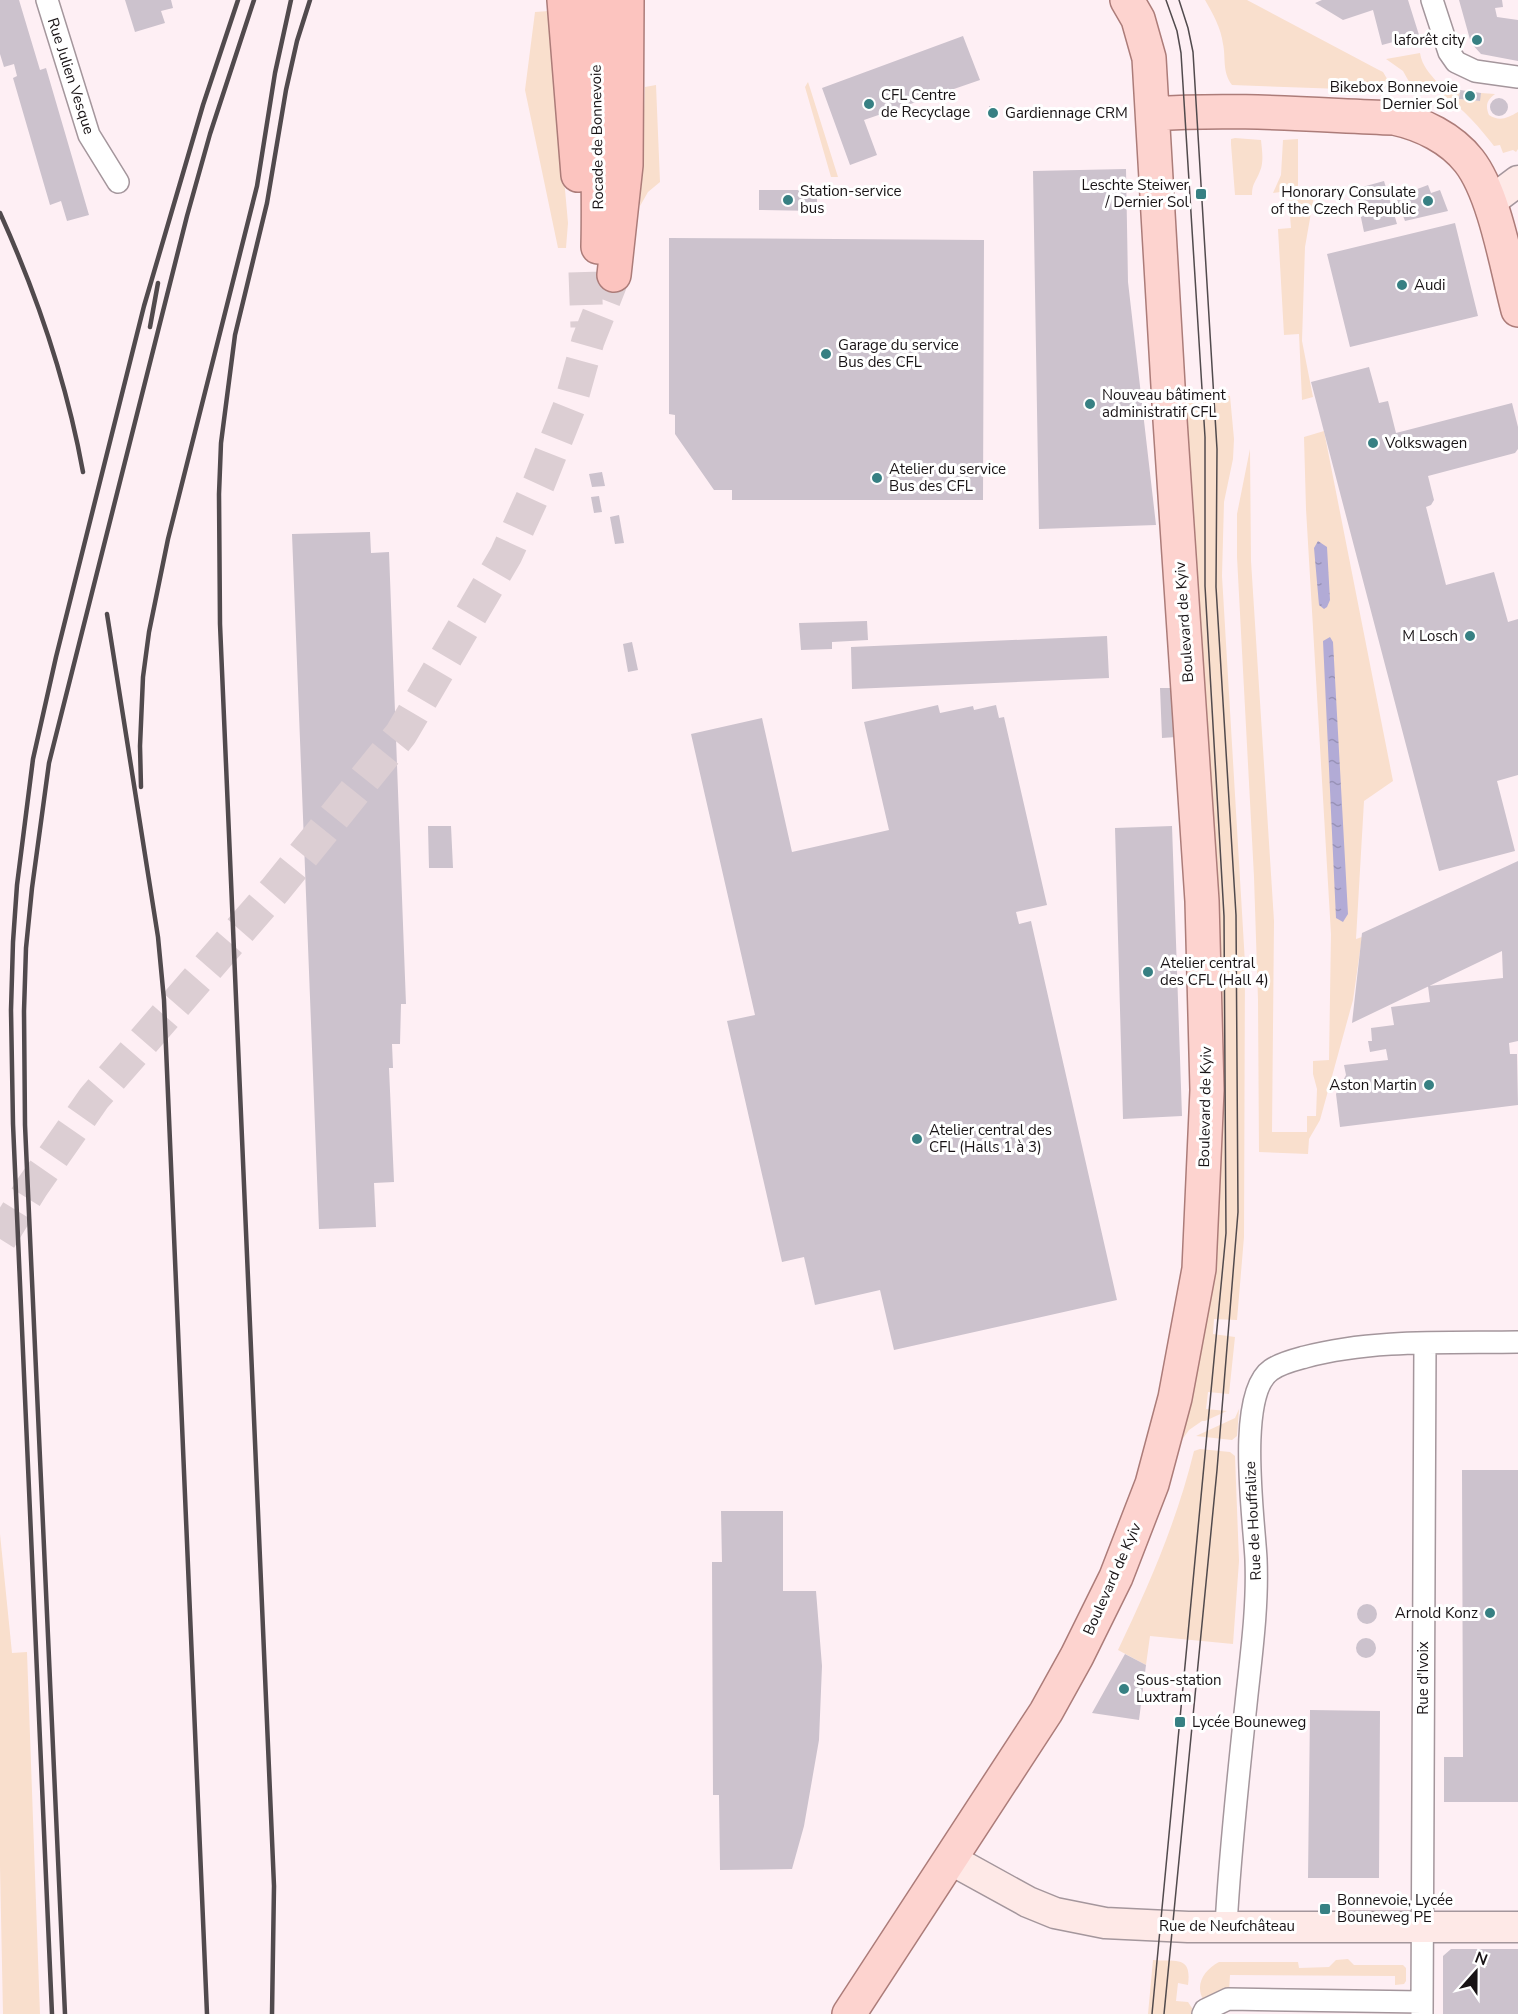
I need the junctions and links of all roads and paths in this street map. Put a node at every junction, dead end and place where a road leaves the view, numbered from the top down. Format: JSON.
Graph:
{"nodes":[{"id":1,"x":47,"y":0,"type":"edge"},
{"id":2,"x":564,"y":0,"type":"edge"},
{"id":3,"x":595,"y":0,"type":"edge"},
{"id":4,"x":627,"y":0,"type":"edge"},
{"id":5,"x":1127,"y":0,"type":"edge"},
{"id":6,"x":1434,"y":8,"type":"edge"},
{"id":7,"x":1518,"y":77,"type":"edge"},
{"id":8,"x":1153,"y":114,"type":"junction"},
{"id":9,"x":1518,"y":181,"type":"edge"},
{"id":10,"x":118,"y":182,"type":"dead end"},
{"id":11,"x":1490,"y":202,"type":"junction"},
{"id":12,"x":599,"y":274,"type":"junction"},
{"id":13,"x":1518,"y":310,"type":"edge"},
{"id":14,"x":1518,"y":1342,"type":"edge"},
{"id":15,"x":1425,"y":1343,"type":"junction"},
{"id":16,"x":950,"y":1859,"type":"junction"},
{"id":17,"x":1226,"y":1926,"type":"junction"},
{"id":18,"x":1422,"y":1927,"type":"junction"},
{"id":19,"x":1518,"y":1928,"type":"edge"},
{"id":20,"x":1422,"y":2008,"type":"edge"},
{"id":21,"x":1204,"y":2012,"type":"edge"},
{"id":22,"x":849,"y":2014,"type":"edge"}],
"edges":[{"from":1,"to":10,"type":"street","name":"Rue Julien Vesque"},
{"from":2,"to":12,"type":"highway"},
{"from":3,"to":12,"type":"highway","name":"Rocade de Bonnevoie"},
{"from":4,"to":12,"type":"highway"},
{"from":5,"to":8,"type":"main road","name":"Boulevard de Kyiv"},
{"from":6,"to":7,"type":"street"},
{"from":8,"to":11,"type":"main road"},
{"from":8,"to":16,"type":"main road","name":"Boulevard de Kyiv"},
{"from":9,"to":11,"type":"main road"},
{"from":11,"to":13,"type":"main road"},
{"from":14,"to":15,"type":"street","name":"Rue de Houffalize"},
{"from":15,"to":17,"type":"street","name":"Rue de Houffalize"},
{"from":15,"to":18,"type":"street","name":"Rue d'Ivoix"},
{"from":16,"to":17,"type":"main road","name":"Rue de Neufchâteau"},
{"from":16,"to":22,"type":"main road","name":"Boulevard de Kyiv"},
{"from":17,"to":18,"type":"main road","name":"Rue de Neufchâteau"},
{"from":18,"to":19,"type":"main road","name":"Rue de Neufchâteau"},
{"from":18,"to":20,"type":"street","name":"Rue d'Ivoix"},
{"from":20,"to":21,"type":"street"}]}
